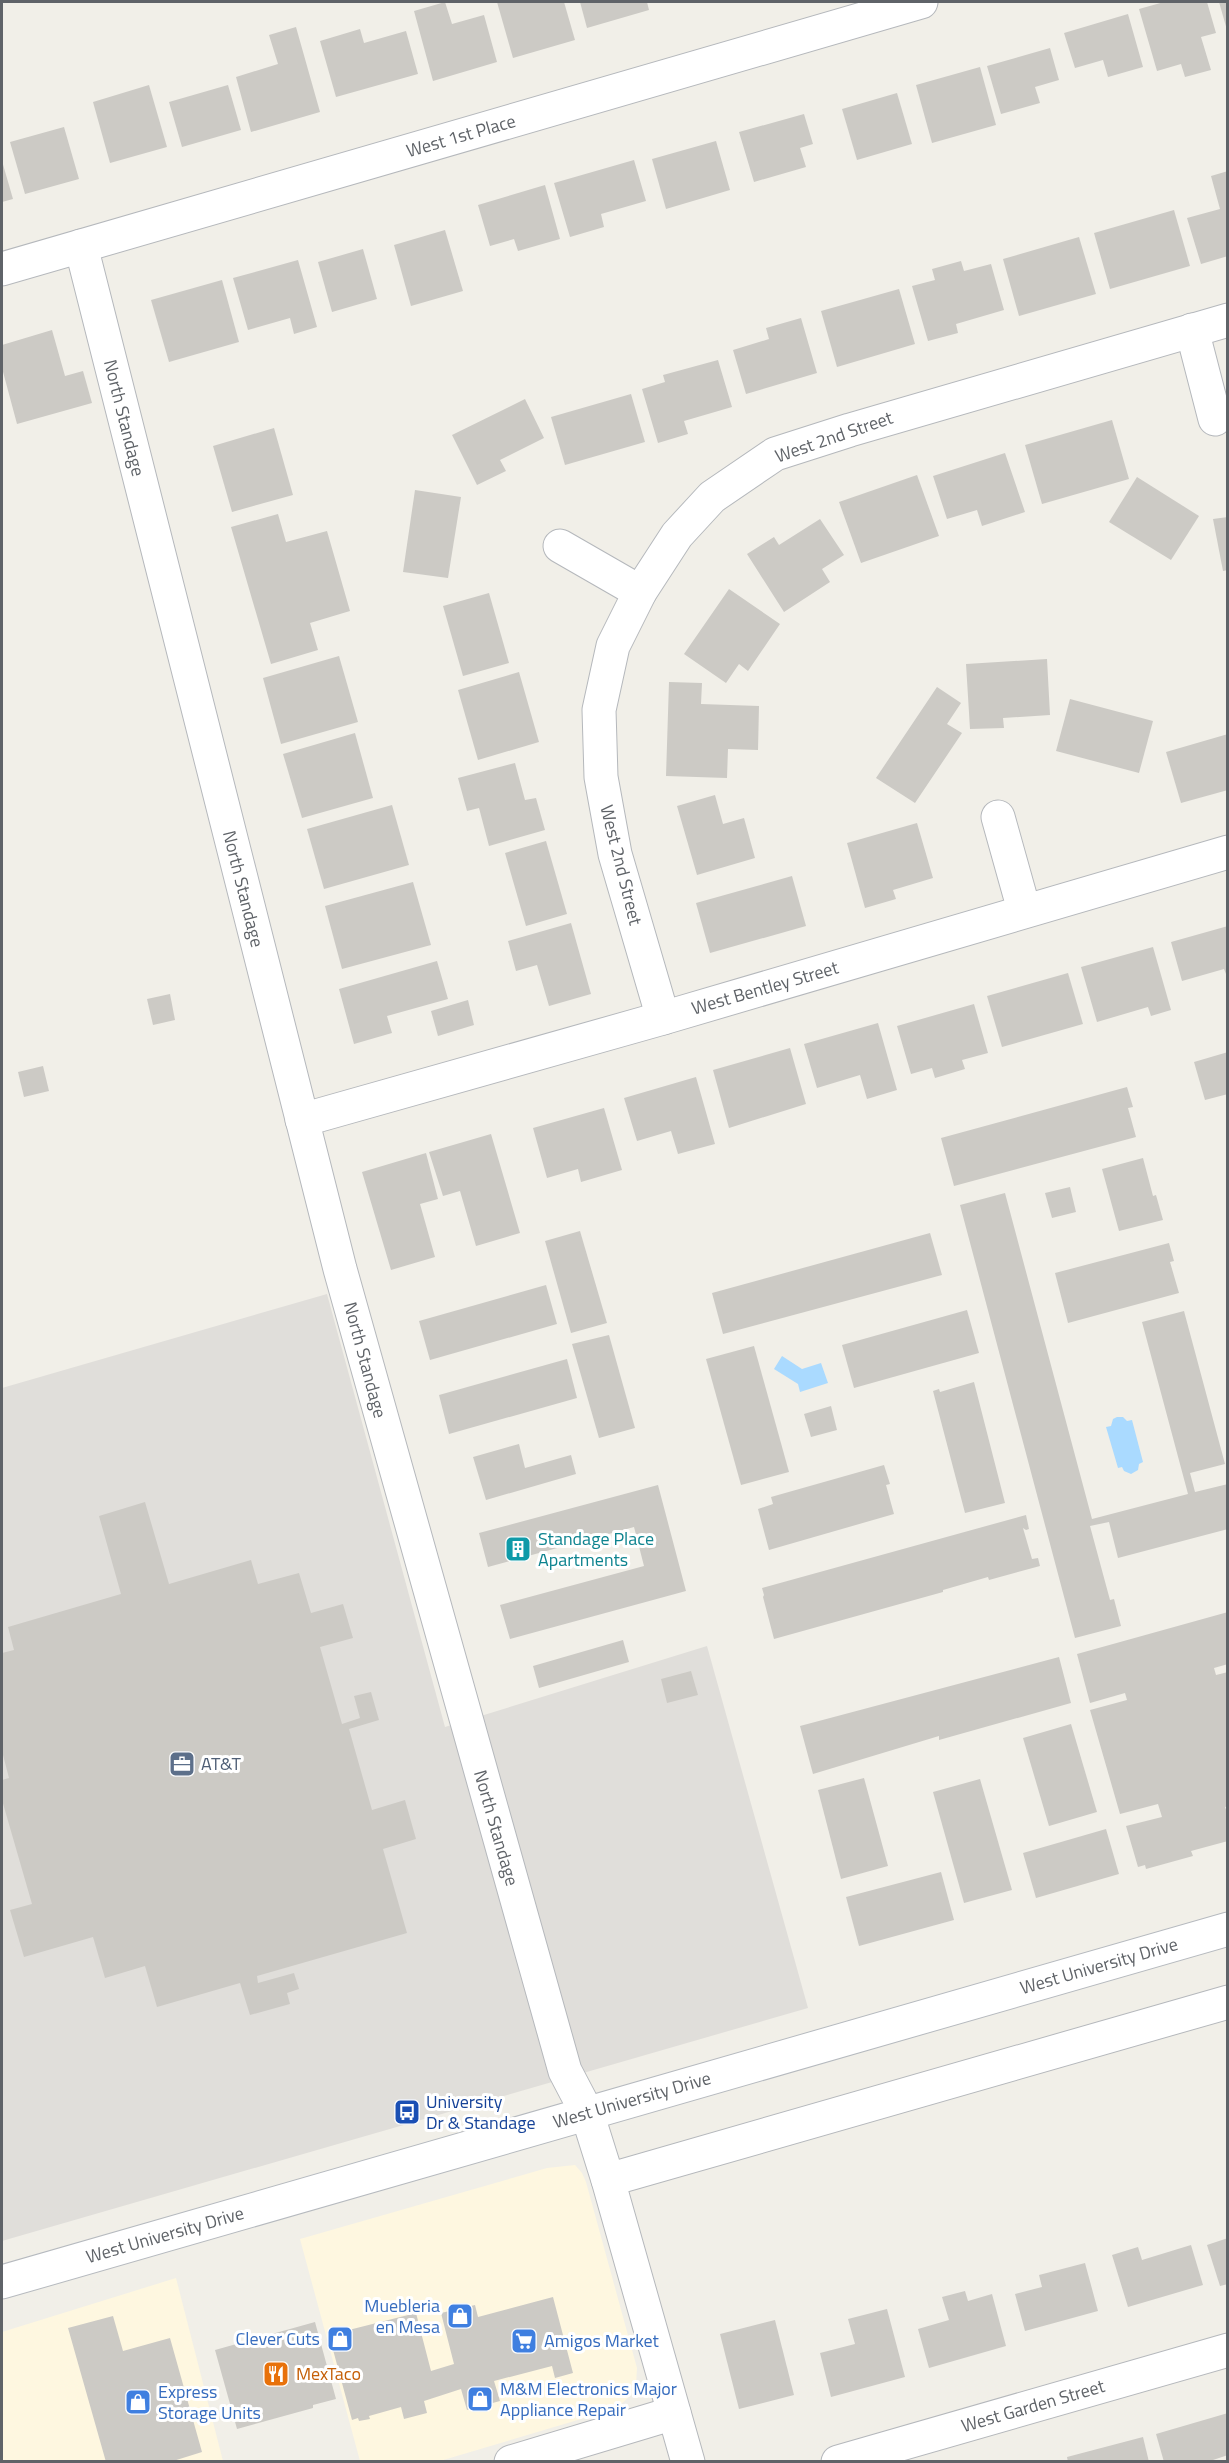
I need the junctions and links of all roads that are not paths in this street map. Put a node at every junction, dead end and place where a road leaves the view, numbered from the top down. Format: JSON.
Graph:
{"nodes":[{"id":1,"x":921,"y":2,"type":"edge"},
{"id":2,"x":81,"y":246,"type":"junction"},
{"id":3,"x":2,"y":269,"type":"edge"},
{"id":4,"x":1227,"y":320,"type":"edge"},
{"id":5,"x":1192,"y":330,"type":"junction"},
{"id":6,"x":1215,"y":419,"type":"dead end"},
{"id":7,"x":560,"y":546,"type":"dead end"},
{"id":8,"x":640,"y":592,"type":"junction"},
{"id":9,"x":998,"y":817,"type":"dead end"},
{"id":10,"x":1227,"y":852,"type":"edge"},
{"id":11,"x":1024,"y":910,"type":"junction"},
{"id":12,"x":663,"y":1018,"type":"junction"},
{"id":13,"x":302,"y":1120,"type":"junction"},
{"id":14,"x":1227,"y":1929,"type":"edge"},
{"id":15,"x":1227,"y":2002,"type":"edge"},
{"id":16,"x":586,"y":2112,"type":"junction"},
{"id":17,"x":608,"y":2180,"type":"junction"},
{"id":18,"x":2,"y":2282,"type":"edge"},
{"id":19,"x":1227,"y":2350,"type":"edge"},
{"id":20,"x":674,"y":2414,"type":"junction"},
{"id":21,"x":511,"y":2462,"type":"edge"},
{"id":22,"x":688,"y":2462,"type":"edge"},
{"id":23,"x":838,"y":2462,"type":"edge"}],
"edges":[{"from":1,"to":2,"type":"street","name":"West 1st Place"},
{"from":2,"to":3,"type":"street","name":"West 1st Place"},
{"from":2,"to":13,"type":"street","name":"North Standage"},
{"from":4,"to":5,"type":"street","name":"West 2nd Street"},
{"from":5,"to":6,"type":"street"},
{"from":5,"to":8,"type":"street","name":"West 2nd Street"},
{"from":7,"to":8,"type":"street"},
{"from":8,"to":12,"type":"street","name":"West 2nd Street"},
{"from":9,"to":11,"type":"street"},
{"from":10,"to":11,"type":"street","name":"West Bentley Street"},
{"from":11,"to":12,"type":"street","name":"West Bentley Street"},
{"from":12,"to":13,"type":"street","name":"West Bentley Street"},
{"from":13,"to":16,"type":"street","name":"North Standage"},
{"from":14,"to":16,"type":"street","name":"West University Drive"},
{"from":15,"to":17,"type":"street"},
{"from":16,"to":17,"type":"street","name":"North Standage"},
{"from":16,"to":18,"type":"street","name":"West University Drive"},
{"from":17,"to":20,"type":"street","name":"North Standage"},
{"from":19,"to":23,"type":"street","name":"West Garden Street"},
{"from":20,"to":21,"type":"street"},
{"from":20,"to":22,"type":"street","name":"North Standage"}]}
